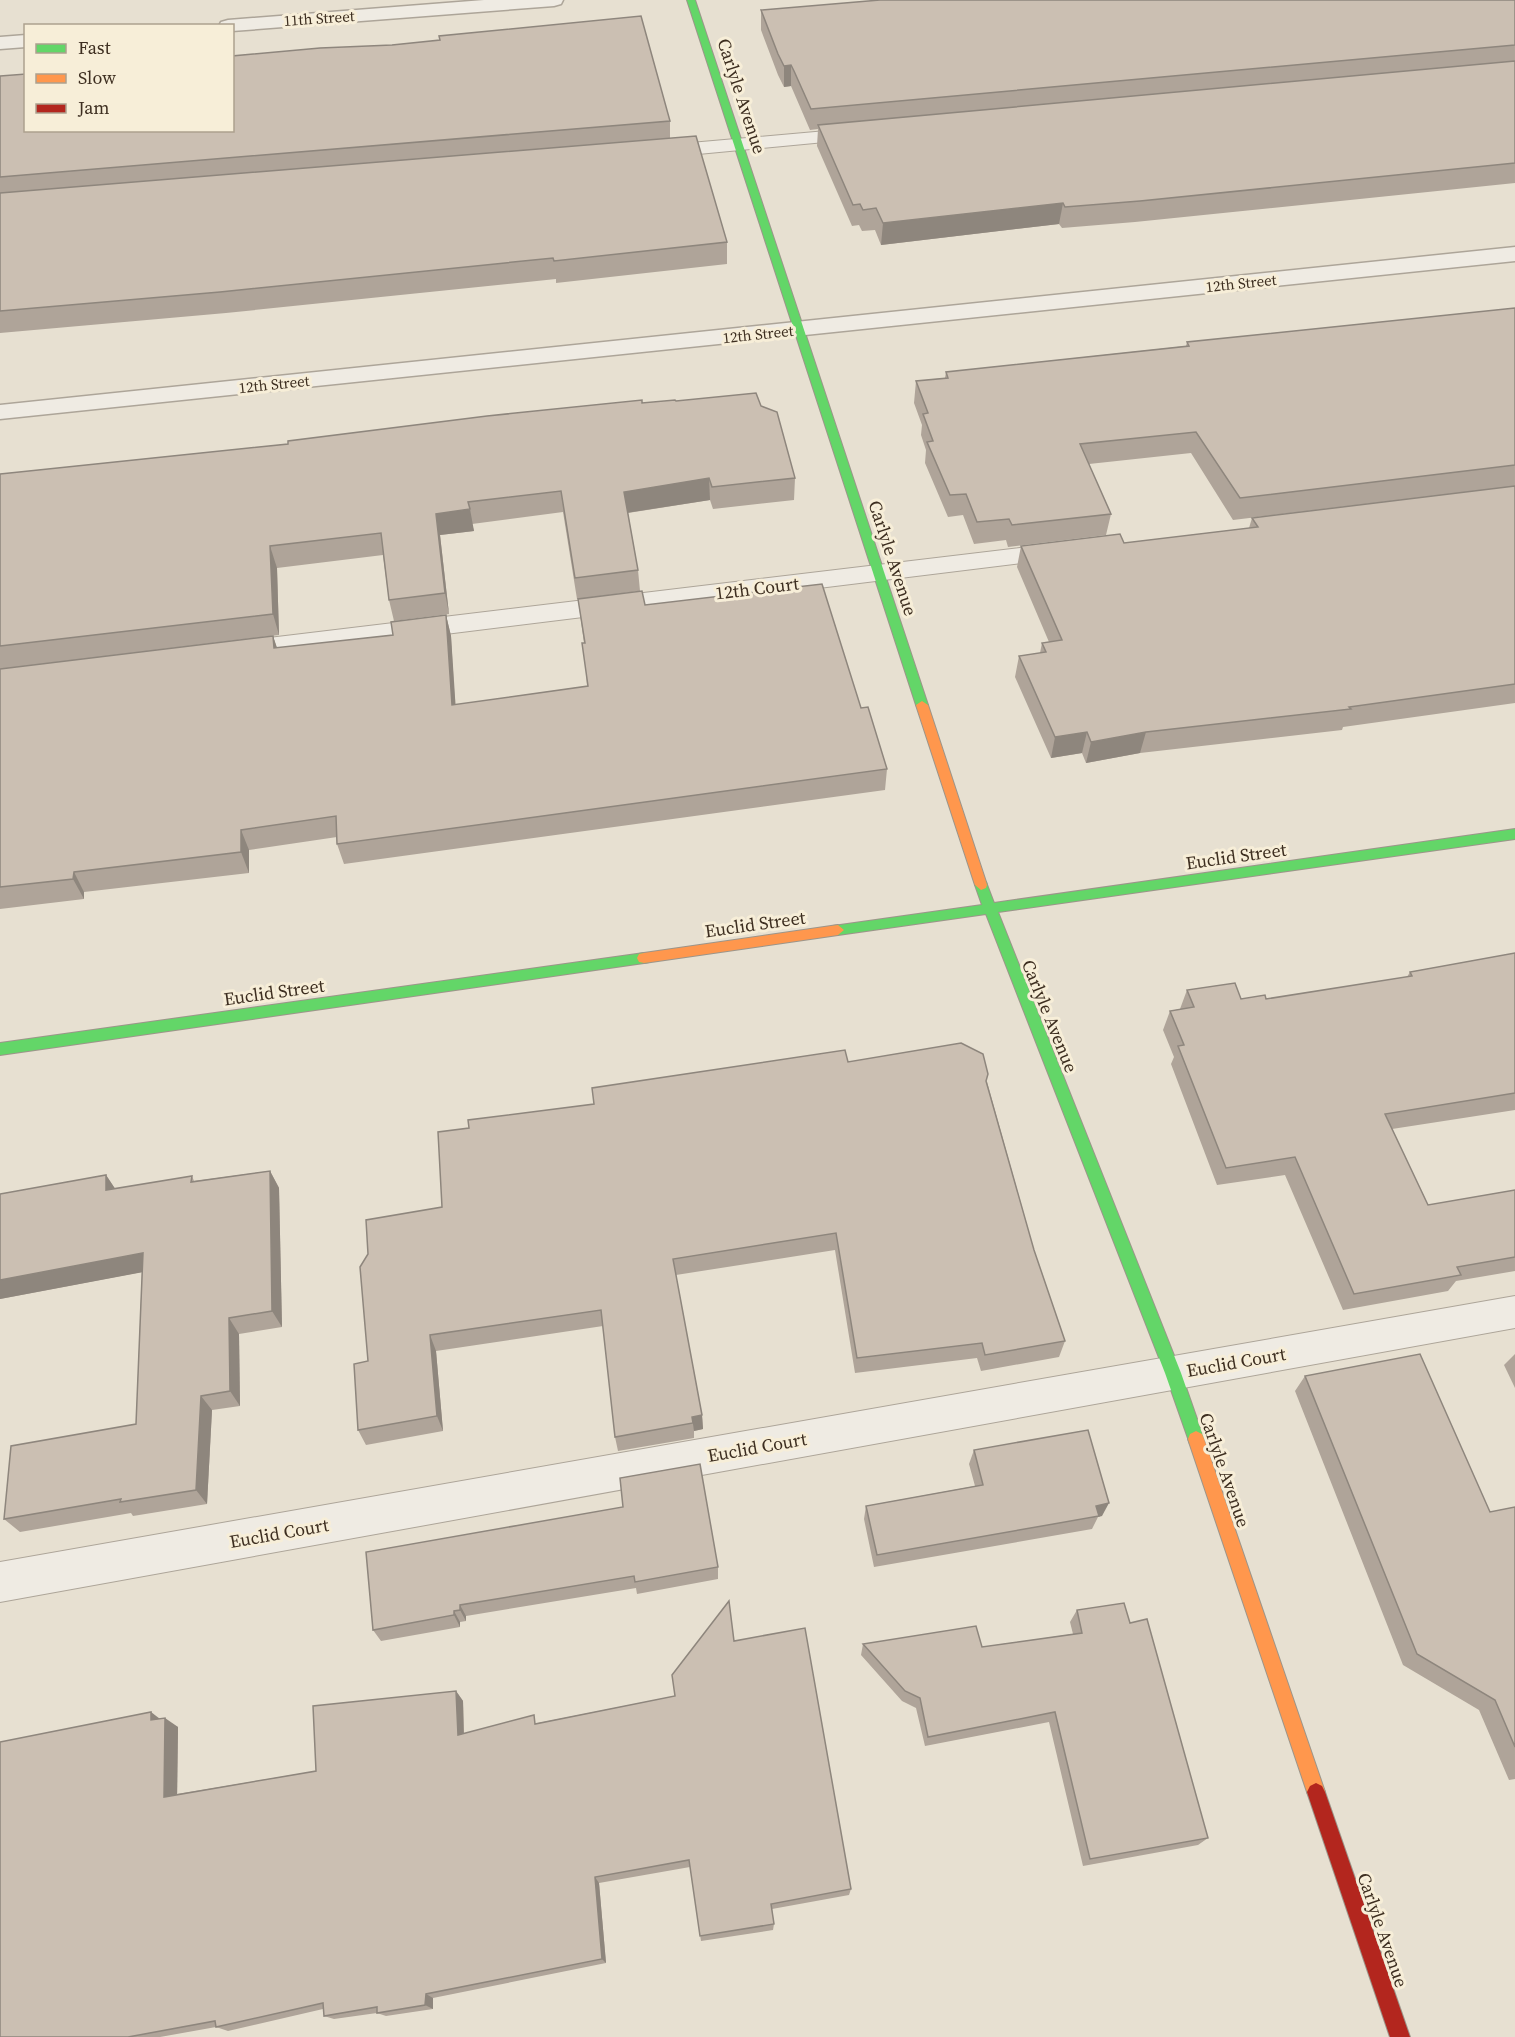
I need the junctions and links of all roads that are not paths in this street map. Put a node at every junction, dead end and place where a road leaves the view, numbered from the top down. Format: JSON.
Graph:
{"nodes":[{"id":1,"x":554,"y":0,"type":"edge"},
{"id":2,"x":691,"y":0,"type":"edge"},
{"id":3,"x":234,"y":26,"type":"edge"},
{"id":4,"x":24,"y":41,"type":"edge"},
{"id":5,"x":0,"y":43,"type":"edge"},
{"id":6,"x":882,"y":132,"type":"edge"},
{"id":7,"x":739,"y":145,"type":"junction"},
{"id":8,"x":632,"y":154,"type":"edge"},
{"id":9,"x":1515,"y":254,"type":"edge"},
{"id":10,"x":799,"y":329,"type":"junction"},
{"id":11,"x":0,"y":412,"type":"edge"},
{"id":12,"x":1079,"y":549,"type":"edge"},
{"id":13,"x":879,"y":573,"type":"junction"},
{"id":14,"x":214,"y":654,"type":"edge"},
{"id":15,"x":1515,"y":834,"type":"edge"},
{"id":16,"x":988,"y":909,"type":"junction"},
{"id":17,"x":0,"y":1049,"type":"edge"},
{"id":18,"x":1515,"y":1312,"type":"edge"},
{"id":19,"x":1173,"y":1373,"type":"junction"},
{"id":20,"x":0,"y":1582,"type":"edge"},
{"id":21,"x":1400,"y":2037,"type":"edge"}],
"edges":[{"from":1,"to":3,"type":"street","name":"11th Street"},
{"from":2,"to":7,"type":"street","name":"Carlyle Avenue"},
{"from":4,"to":5,"type":"street"},
{"from":6,"to":7,"type":"lane"},
{"from":7,"to":8,"type":"lane"},
{"from":7,"to":10,"type":"street","name":"Carlyle Avenue"},
{"from":9,"to":10,"type":"street","name":"12th Street"},
{"from":10,"to":11,"type":"street","name":"12th Street"},
{"from":10,"to":13,"type":"street","name":"Carlyle Avenue"},
{"from":12,"to":13,"type":"lane","name":"12th Court"},
{"from":13,"to":14,"type":"lane","name":"12th Court"},
{"from":13,"to":16,"type":"street","name":"Carlyle Avenue"},
{"from":15,"to":16,"type":"street","name":"Euclid Street"},
{"from":16,"to":17,"type":"street","name":"Euclid Street"},
{"from":16,"to":19,"type":"street","name":"Carlyle Avenue"},
{"from":18,"to":19,"type":"lane","name":"Euclid Court"},
{"from":19,"to":20,"type":"lane","name":"Euclid Court"},
{"from":19,"to":21,"type":"street","name":"Carlyle Avenue"}]}
